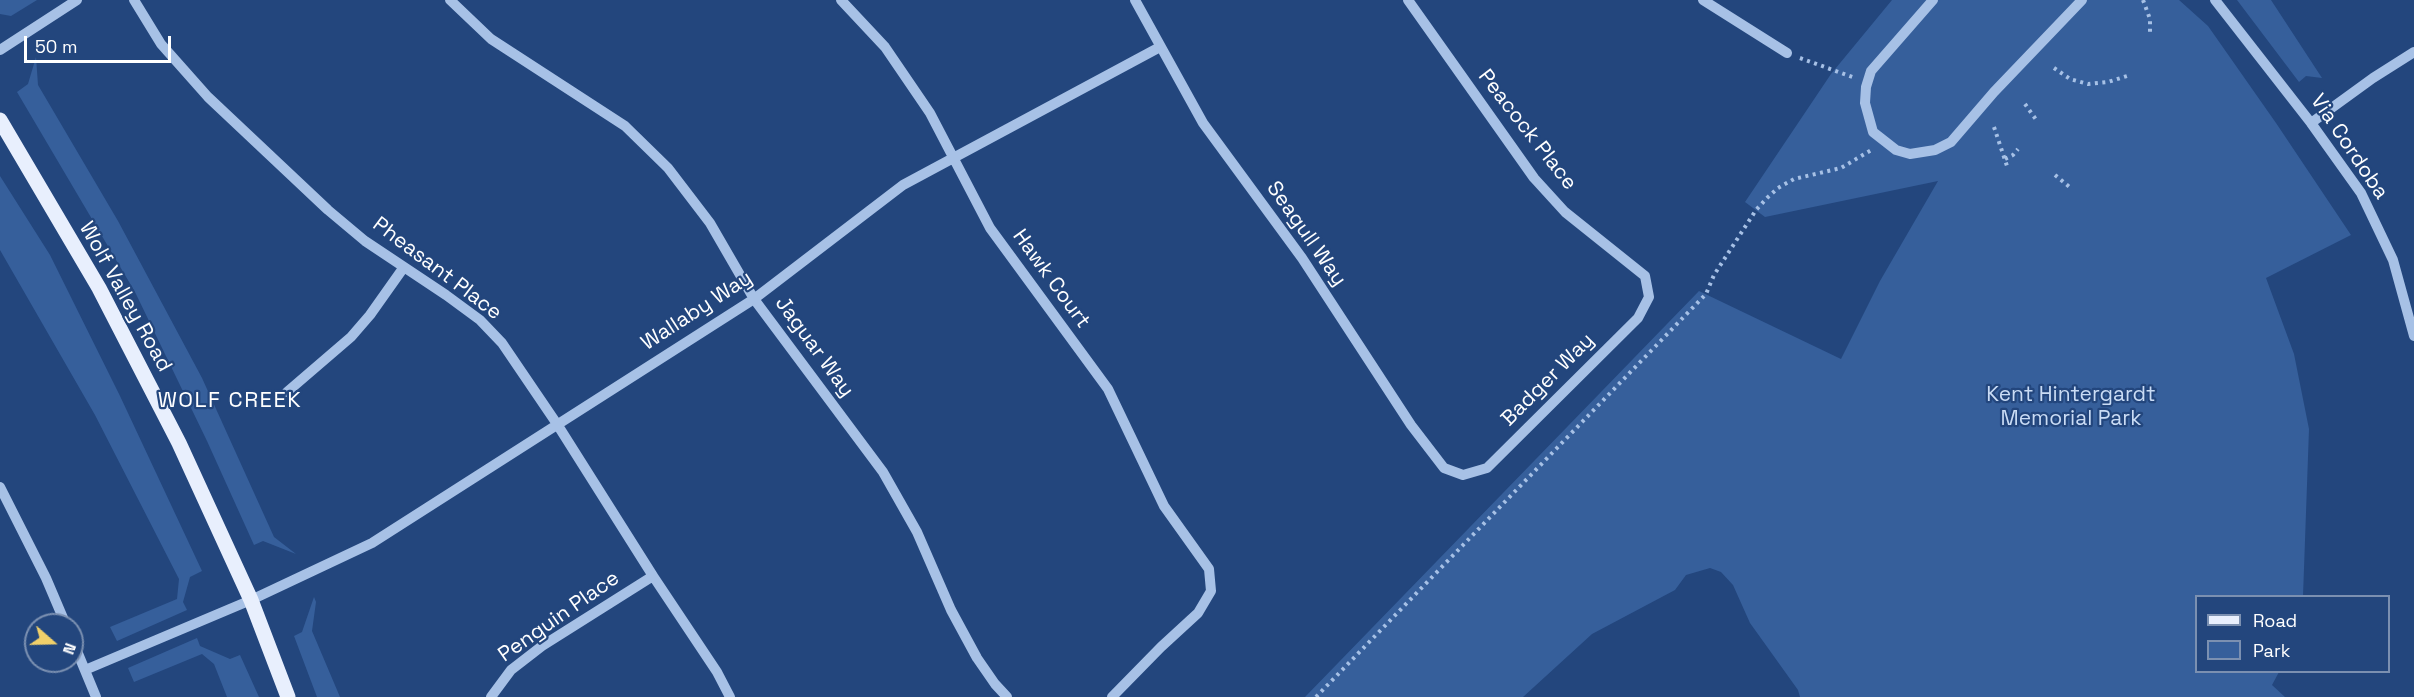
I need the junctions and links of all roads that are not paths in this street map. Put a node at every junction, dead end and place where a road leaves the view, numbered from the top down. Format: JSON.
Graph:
{"nodes":[{"id":1,"x":77,"y":0,"type":"edge"},
{"id":2,"x":134,"y":0,"type":"edge"},
{"id":3,"x":450,"y":0,"type":"edge"},
{"id":4,"x":841,"y":0,"type":"edge"},
{"id":5,"x":1136,"y":0,"type":"edge"},
{"id":6,"x":1408,"y":0,"type":"edge"},
{"id":7,"x":1703,"y":0,"type":"edge"},
{"id":8,"x":1933,"y":0,"type":"edge"},
{"id":9,"x":2082,"y":0,"type":"edge"},
{"id":10,"x":2215,"y":0,"type":"edge"},
{"id":11,"x":1161,"y":47,"type":"junction"},
{"id":12,"x":0,"y":50,"type":"edge"},
{"id":13,"x":2414,"y":52,"type":"edge"},
{"id":14,"x":1787,"y":53,"type":"road end"},
{"id":15,"x":0,"y":120,"type":"edge"},
{"id":16,"x":2311,"y":123,"type":"junction"},
{"id":17,"x":951,"y":158,"type":"junction"},
{"id":18,"x":404,"y":267,"type":"junction"},
{"id":19,"x":1649,"y":297,"type":"joint"},
{"id":20,"x":754,"y":299,"type":"junction"},
{"id":21,"x":2414,"y":336,"type":"edge"},
{"id":22,"x":287,"y":392,"type":"dead end"},
{"id":23,"x":557,"y":424,"type":"junction"},
{"id":24,"x":1463,"y":475,"type":"joint"},
{"id":25,"x":0,"y":487,"type":"edge"},
{"id":26,"x":653,"y":576,"type":"junction"},
{"id":27,"x":251,"y":600,"type":"junction"},
{"id":28,"x":61,"y":613,"type":"edge"},
{"id":29,"x":85,"y":670,"type":"joint"},
{"id":30,"x":491,"y":696,"type":"edge"},
{"id":31,"x":96,"y":697,"type":"edge"},
{"id":32,"x":288,"y":697,"type":"edge"},
{"id":33,"x":730,"y":697,"type":"edge"},
{"id":34,"x":1007,"y":697,"type":"edge"},
{"id":35,"x":1112,"y":697,"type":"edge"}],
"edges":[{"from":1,"to":12,"type":"street"},
{"from":2,"to":18,"type":"street","name":"Pheasant Place"},
{"from":3,"to":20,"type":"street","name":"Jaguar Way"},
{"from":4,"to":17,"type":"street","name":"Hawk Court"},
{"from":5,"to":11,"type":"street","name":"Seagull Way"},
{"from":6,"to":19,"type":"street","name":"Peacock Place"},
{"from":7,"to":14,"type":"street"},
{"from":8,"to":9,"type":"street"},
{"from":10,"to":16,"type":"street","name":"Via Cordoba"},
{"from":11,"to":17,"type":"street","name":"Wallaby Way"},
{"from":11,"to":24,"type":"street","name":"Seagull Way"},
{"from":13,"to":16,"type":"street"},
{"from":15,"to":27,"type":"main road","name":"Wolf Valley Road"},
{"from":16,"to":21,"type":"street","name":"Via Cordoba"},
{"from":17,"to":20,"type":"street","name":"Wallaby Way"},
{"from":17,"to":35,"type":"street","name":"Hawk Court"},
{"from":18,"to":22,"type":"street"},
{"from":18,"to":23,"type":"street","name":"Pheasant Place"},
{"from":19,"to":24,"type":"street","name":"Badger Way"},
{"from":20,"to":23,"type":"street","name":"Wallaby Way"},
{"from":20,"to":34,"type":"street","name":"Jaguar Way"},
{"from":23,"to":26,"type":"street","name":"Pheasant Place"},
{"from":23,"to":27,"type":"street","name":"Wallaby Way"},
{"from":25,"to":28,"type":"street"},
{"from":26,"to":30,"type":"street","name":"Penguin Place"},
{"from":26,"to":33,"type":"street","name":"Pheasant Place"},
{"from":27,"to":29,"type":"street","name":"Wallaby Way"},
{"from":27,"to":32,"type":"main road","name":"Wolf Valley Road"},
{"from":29,"to":31,"type":"street"}]}
